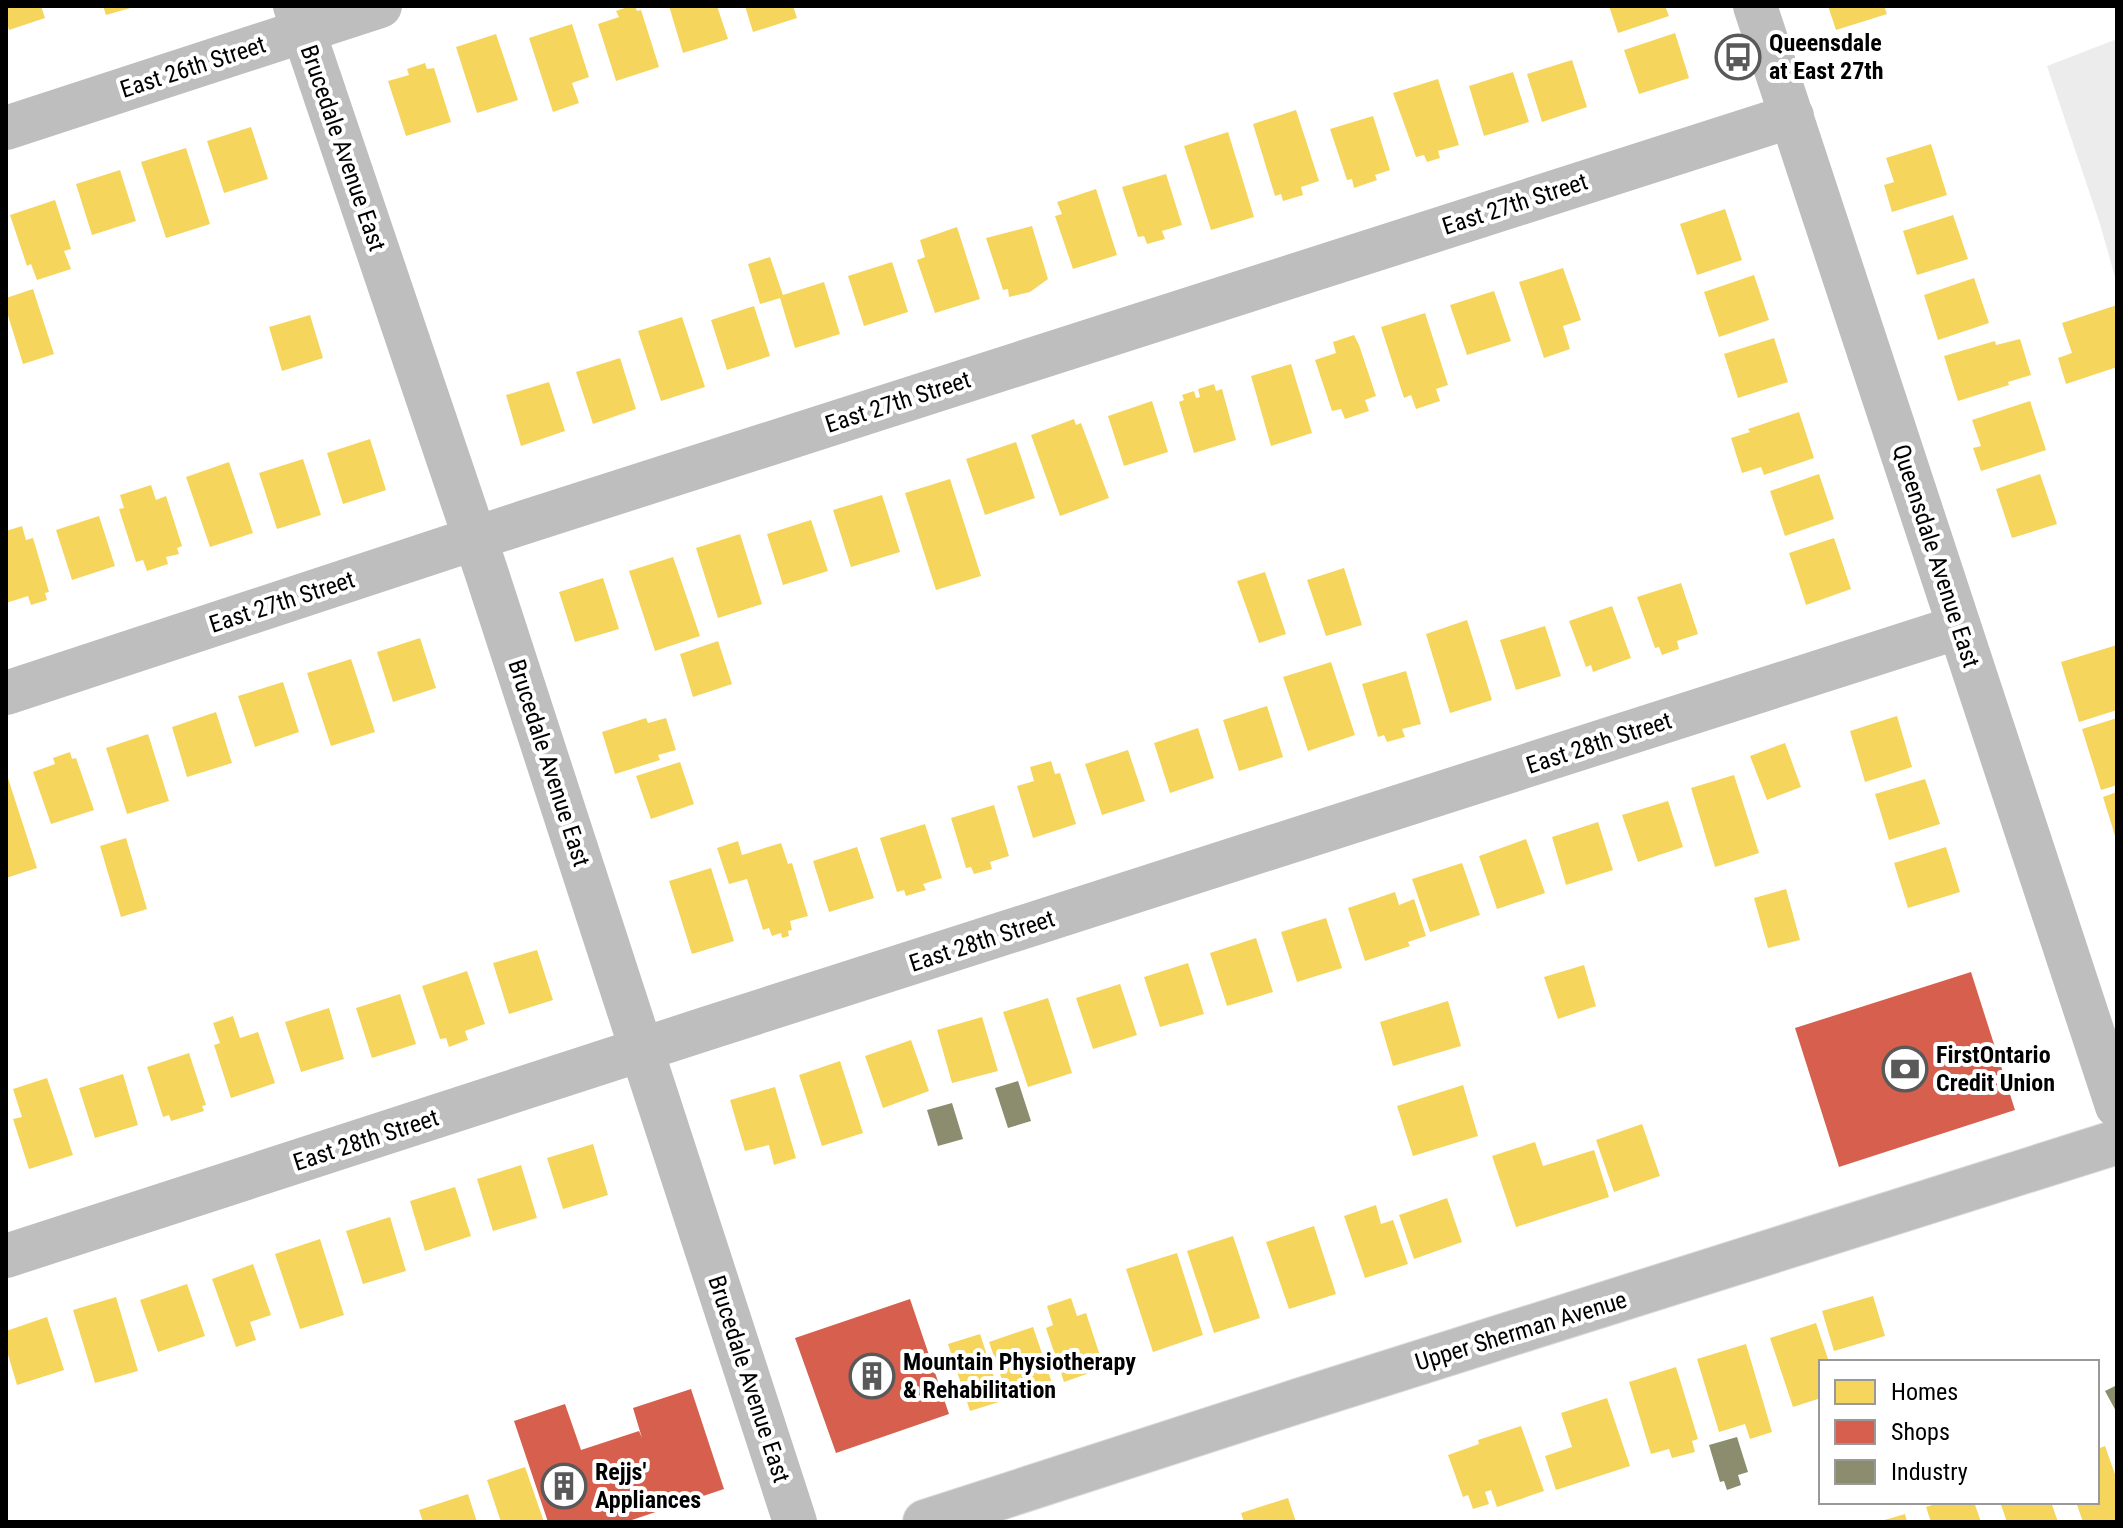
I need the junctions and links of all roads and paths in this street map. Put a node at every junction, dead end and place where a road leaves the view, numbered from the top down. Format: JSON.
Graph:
{"nodes":[{"id":1,"x":380,"y":6,"type":"edge"},
{"id":2,"x":1755,"y":6,"type":"edge"},
{"id":3,"x":299,"y":18,"type":"edge"},
{"id":4,"x":1792,"y":116,"type":"junction"},
{"id":5,"x":6,"y":128,"type":"edge"},
{"id":6,"x":475,"y":538,"type":"junction"},
{"id":7,"x":1959,"y":627,"type":"junction"},
{"id":8,"x":6,"y":693,"type":"edge"},
{"id":9,"x":643,"y":1050,"type":"junction"},
{"id":10,"x":2117,"y":1106,"type":"edge"},
{"id":11,"x":2117,"y":1142,"type":"edge"},
{"id":12,"x":6,"y":1256,"type":"edge"},
{"id":13,"x":795,"y":1522,"type":"edge"},
{"id":14,"x":925,"y":1522,"type":"edge"}],
"edges":[{"from":1,"to":3,"type":"street","name":"East 26th Street"},
{"from":2,"to":4,"type":"street","name":"Queensdale Avenue East"},
{"from":3,"to":5,"type":"street","name":"East 26th Street"},
{"from":3,"to":6,"type":"street","name":"Brucedale Avenue East"},
{"from":4,"to":6,"type":"street","name":"East 27th Street"},
{"from":4,"to":7,"type":"street","name":"Queensdale Avenue East"},
{"from":6,"to":8,"type":"street","name":"East 27th Street"},
{"from":6,"to":9,"type":"street","name":"Brucedale Avenue East"},
{"from":7,"to":9,"type":"street","name":"East 28th Street"},
{"from":7,"to":10,"type":"street","name":"Queensdale Avenue East"},
{"from":9,"to":12,"type":"street","name":"East 28th Street"},
{"from":9,"to":13,"type":"street","name":"Brucedale Avenue East"},
{"from":11,"to":14,"type":"street","name":"Upper Sherman Avenue"}]}
